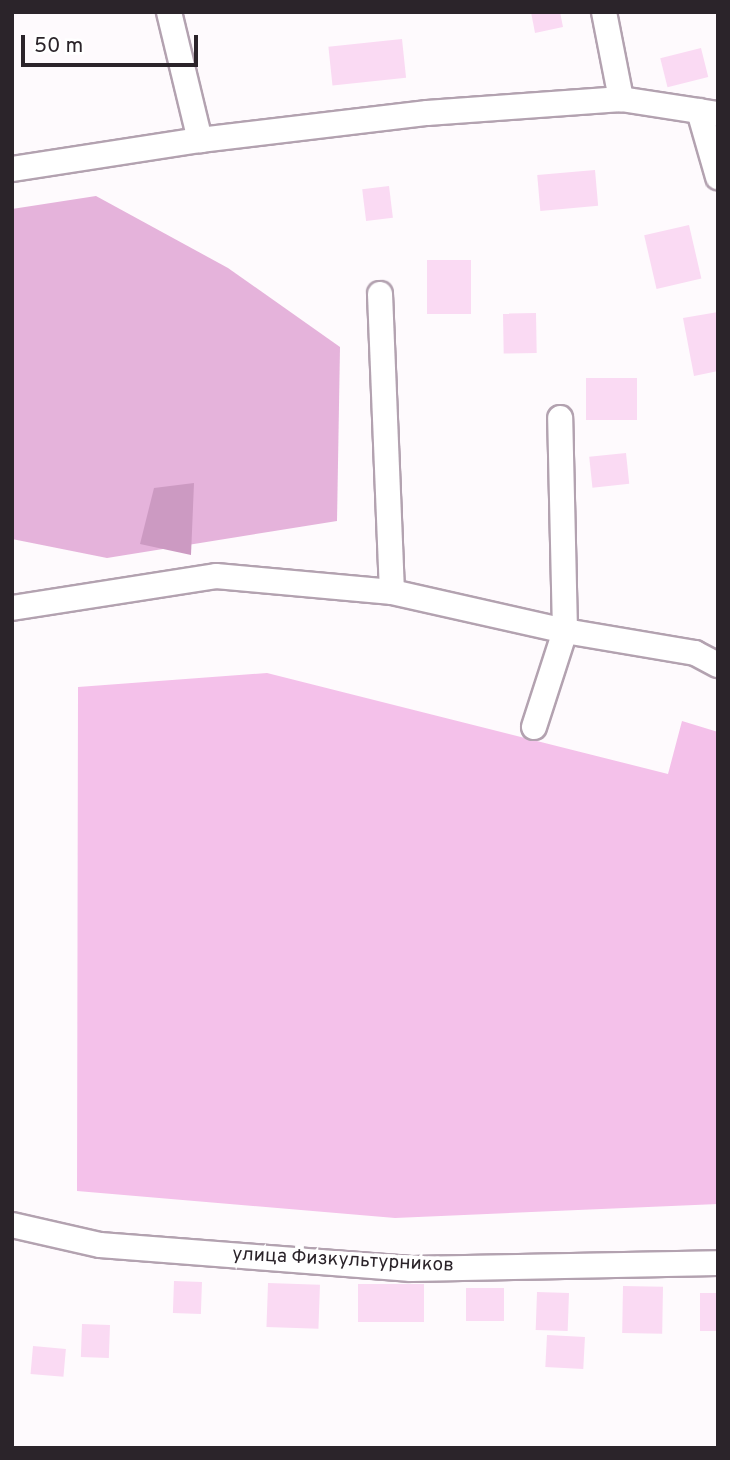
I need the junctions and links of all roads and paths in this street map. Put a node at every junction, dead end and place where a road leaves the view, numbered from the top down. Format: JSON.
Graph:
{"nodes":[{"id":1,"x":169,"y":12,"type":"edge"},
{"id":2,"x":604,"y":12,"type":"edge"},
{"id":3,"x":621,"y":99,"type":"junction"},
{"id":4,"x":708,"y":112,"type":"edge"},
{"id":5,"x":200,"y":140,"type":"junction"},
{"id":6,"x":12,"y":169,"type":"edge"},
{"id":7,"x":718,"y":177,"type":"edge"},
{"id":8,"x":380,"y":294,"type":"dead end"},
{"id":9,"x":560,"y":418,"type":"dead end"},
{"id":10,"x":392,"y":593,"type":"junction"},
{"id":11,"x":12,"y":608,"type":"edge"},
{"id":12,"x":565,"y":631,"type":"junction"},
{"id":13,"x":718,"y":665,"type":"edge"},
{"id":14,"x":534,"y":727,"type":"dead end"},
{"id":15,"x":12,"y":1226,"type":"edge"},
{"id":16,"x":718,"y":1263,"type":"edge"}],
"edges":[{"from":1,"to":5,"type":"street"},
{"from":2,"to":3,"type":"street"},
{"from":3,"to":4,"type":"street"},
{"from":3,"to":5,"type":"street"},
{"from":4,"to":7,"type":"street"},
{"from":5,"to":6,"type":"street"},
{"from":8,"to":10,"type":"street"},
{"from":9,"to":12,"type":"street"},
{"from":10,"to":11,"type":"street"},
{"from":10,"to":12,"type":"street"},
{"from":12,"to":13,"type":"street"},
{"from":12,"to":14,"type":"street"},
{"from":15,"to":16,"type":"street","name":"улица Физкультурников"}]}
